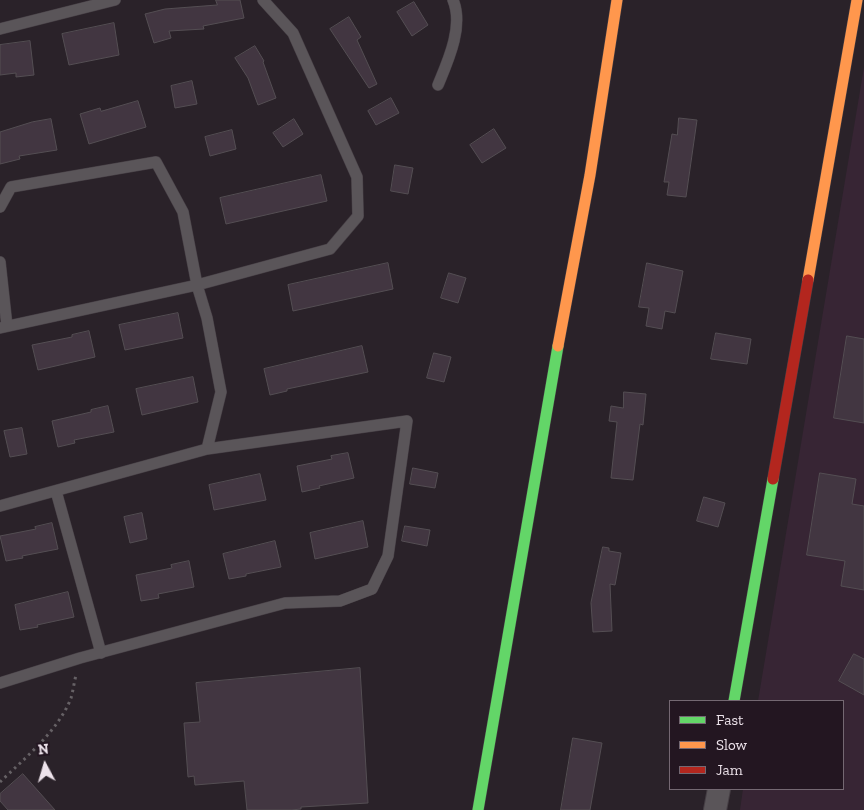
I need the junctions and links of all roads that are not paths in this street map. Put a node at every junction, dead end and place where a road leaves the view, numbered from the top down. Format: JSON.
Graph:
{"nodes":[{"id":1,"x":115,"y":0,"type":"edge"},
{"id":2,"x":263,"y":0,"type":"edge"},
{"id":3,"x":454,"y":0,"type":"edge"},
{"id":4,"x":617,"y":0,"type":"edge"},
{"id":5,"x":857,"y":0,"type":"edge"},
{"id":6,"x":0,"y":28,"type":"edge"},
{"id":7,"x":438,"y":85,"type":"dead end"},
{"id":8,"x":0,"y":207,"type":"edge"},
{"id":9,"x":0,"y":262,"type":"edge"},
{"id":10,"x":197,"y":285,"type":"junction"},
{"id":11,"x":3,"y":327,"type":"edge"},
{"id":12,"x":207,"y":449,"type":"junction"},
{"id":13,"x":56,"y":491,"type":"junction"},
{"id":14,"x":0,"y":506,"type":"edge"},
{"id":15,"x":101,"y":653,"type":"junction"},
{"id":16,"x":0,"y":683,"type":"edge"},
{"id":17,"x":734,"y":700,"type":"edge"},
{"id":18,"x":719,"y":790,"type":"edge"},
{"id":19,"x":478,"y":810,"type":"edge"},
{"id":20,"x":715,"y":810,"type":"edge"}],
"edges":[{"from":1,"to":6,"type":"lane"},
{"from":2,"to":10,"type":"lane"},
{"from":3,"to":7,"type":"lane"},
{"from":4,"to":19,"type":"street"},
{"from":5,"to":17,"type":"street"},
{"from":8,"to":10,"type":"lane"},
{"from":9,"to":11,"type":"lane"},
{"from":10,"to":11,"type":"lane"},
{"from":10,"to":12,"type":"lane"},
{"from":12,"to":13,"type":"lane"},
{"from":12,"to":15,"type":"lane"},
{"from":13,"to":14,"type":"lane"},
{"from":13,"to":15,"type":"lane"},
{"from":15,"to":16,"type":"lane"},
{"from":18,"to":20,"type":"street"}]}
